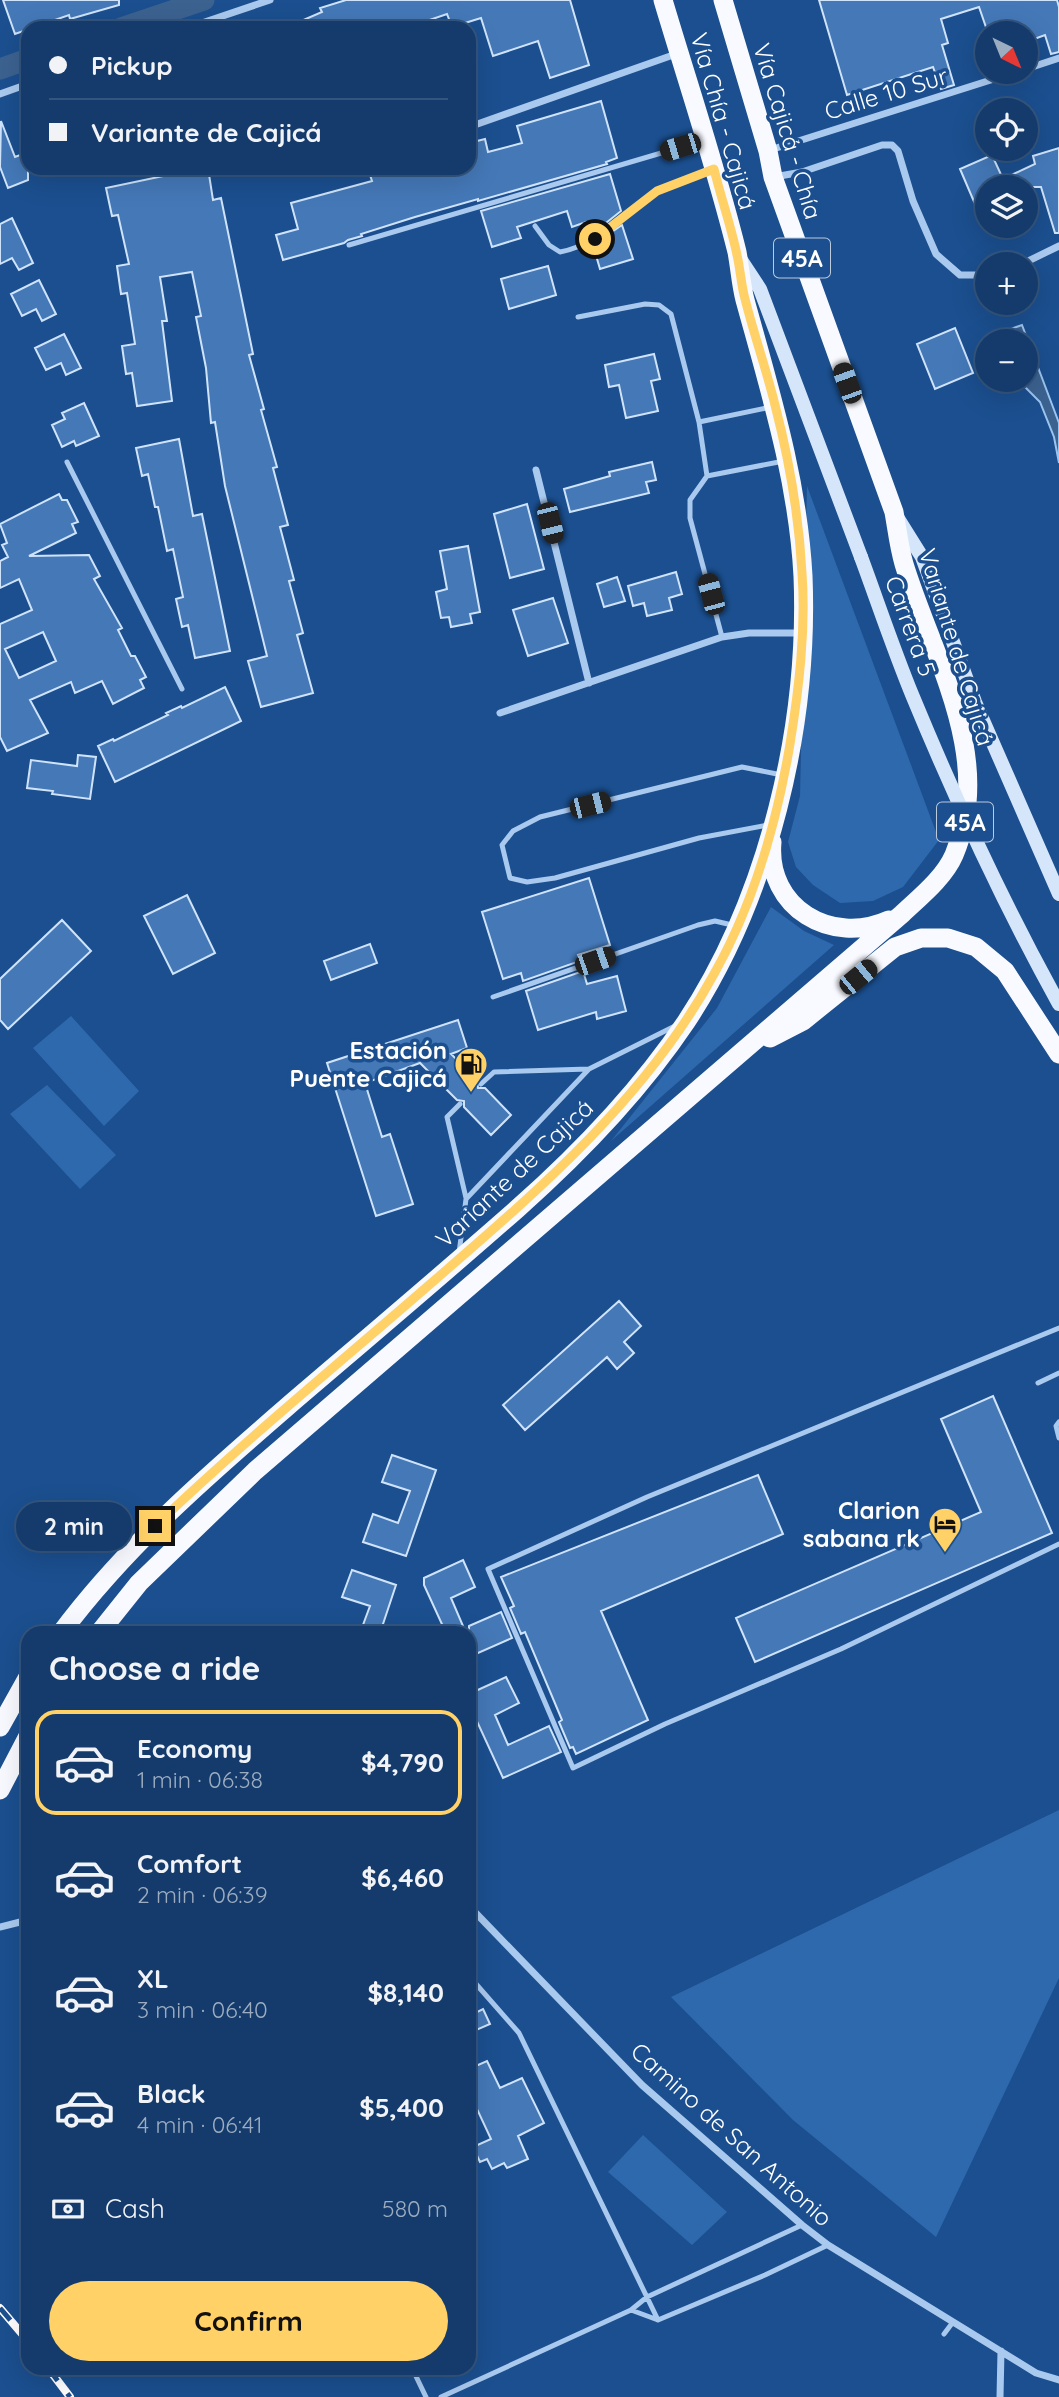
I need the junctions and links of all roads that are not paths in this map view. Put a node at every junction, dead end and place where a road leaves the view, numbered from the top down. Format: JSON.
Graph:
{"nodes":[{"id":1,"x":270,"y":0,"type":"edge"},
{"id":2,"x":663,"y":0,"type":"edge"},
{"id":3,"x":723,"y":0,"type":"edge"},
{"id":4,"x":208,"y":21,"type":"edge"},
{"id":5,"x":679,"y":53,"type":"junction"},
{"id":6,"x":1059,"y":58,"type":"edge"},
{"id":7,"x":1038,"y":65,"type":"edge"},
{"id":8,"x":978,"y":84,"type":"edge"},
{"id":9,"x":21,"y":86,"type":"edge"},
{"id":10,"x":0,"y":94,"type":"edge"},
{"id":11,"x":476,"y":125,"type":"edge"},
{"id":12,"x":705,"y":140,"type":"junction"},
{"id":13,"x":768,"y":151,"type":"junction"},
{"id":14,"x":714,"y":169,"type":"junction"},
{"id":15,"x":773,"y":177,"type":"junction"},
{"id":16,"x":535,"y":226,"type":"dead end"},
{"id":17,"x":349,"y":245,"type":"dead end"},
{"id":18,"x":1059,"y":246,"type":"edge"},
{"id":19,"x":738,"y":256,"type":"junction"},
{"id":20,"x":1038,"y":256,"type":"edge"},
{"id":21,"x":975,"y":275,"type":"edge"},
{"id":22,"x":578,"y":317,"type":"dead end"},
{"id":23,"x":776,"y":406,"type":"junction"},
{"id":24,"x":699,"y":422,"type":"junction"},
{"id":25,"x":787,"y":460,"type":"junction"},
{"id":26,"x":67,"y":462,"type":"dead end"},
{"id":27,"x":536,"y":470,"type":"dead end"},
{"id":28,"x":707,"y":476,"type":"junction"},
{"id":29,"x":894,"y":512,"type":"junction"},
{"id":30,"x":802,"y":633,"type":"junction"},
{"id":31,"x":722,"y":636,"type":"junction"},
{"id":32,"x":589,"y":683,"type":"junction"},
{"id":33,"x":182,"y":689,"type":"dead end"},
{"id":34,"x":500,"y":713,"type":"dead end"},
{"id":35,"x":785,"y":776,"type":"junction"},
{"id":36,"x":774,"y":824,"type":"junction"},
{"id":37,"x":1059,"y":894,"type":"edge"},
{"id":38,"x":902,"y":914,"type":"junction"},
{"id":39,"x":738,"y":926,"type":"junction"},
{"id":40,"x":493,"y":997,"type":"dead end"},
{"id":41,"x":1059,"y":1004,"type":"edge"},
{"id":42,"x":687,"y":1020,"type":"junction"},
{"id":43,"x":744,"y":1051,"type":"junction"},
{"id":44,"x":1059,"y":1054,"type":"edge"},
{"id":45,"x":589,"y":1069,"type":"junction"},
{"id":46,"x":481,"y":1084,"type":"dead end"},
{"id":47,"x":460,"y":1104,"type":"dead end"},
{"id":48,"x":466,"y":1199,"type":"junction"},
{"id":49,"x":458,"y":1260,"type":"junction"},
{"id":50,"x":1059,"y":1328,"type":"edge"},
{"id":51,"x":1059,"y":1373,"type":"edge"},
{"id":52,"x":1038,"y":1383,"type":"dead end"},
{"id":53,"x":1059,"y":1422,"type":"edge"},
{"id":54,"x":1059,"y":1438,"type":"edge"},
{"id":55,"x":1059,"y":1544,"type":"edge"},
{"id":56,"x":67,"y":1626,"type":"edge"},
{"id":57,"x":105,"y":1626,"type":"edge"},
{"id":58,"x":21,"y":1690,"type":"edge"},
{"id":59,"x":0,"y":1727,"type":"edge"},
{"id":60,"x":21,"y":1750,"type":"edge"},
{"id":61,"x":0,"y":1790,"type":"edge"},
{"id":62,"x":476,"y":1913,"type":"edge"},
{"id":63,"x":21,"y":1922,"type":"edge"},
{"id":64,"x":0,"y":1927,"type":"edge"},
{"id":65,"x":476,"y":1984,"type":"edge"},
{"id":66,"x":802,"y":2225,"type":"junction"},
{"id":67,"x":828,"y":2245,"type":"junction"},
{"id":68,"x":647,"y":2297,"type":"junction"},
{"id":69,"x":631,"y":2310,"type":"junction"},
{"id":70,"x":658,"y":2320,"type":"junction"},
{"id":71,"x":953,"y":2322,"type":"junction"},
{"id":72,"x":944,"y":2334,"type":"dead end"},
{"id":73,"x":1000,"y":2351,"type":"junction"},
{"id":74,"x":415,"y":2375,"type":"edge"},
{"id":75,"x":1059,"y":2380,"type":"edge"},
{"id":76,"x":426,"y":2397,"type":"edge"},
{"id":77,"x":441,"y":2397,"type":"edge"},
{"id":78,"x":1000,"y":2397,"type":"edge"}],
"edges":[{"from":1,"to":4,"type":"street"},
{"from":2,"to":5,"type":"highway","name":"Vía Chía - Cajicá","number":"45A"},
{"from":3,"to":13,"type":"highway","name":"Vía Cajicá - Chía","number":"45A"},
{"from":5,"to":11,"type":"street"},
{"from":5,"to":12,"type":"highway","name":"Vía Chía - Cajicá","number":"45A"},
{"from":6,"to":7,"type":"street"},
{"from":8,"to":13,"type":"street","name":"Calle 10 Sur"},
{"from":9,"to":10,"type":"street"},
{"from":12,"to":14,"type":"highway","name":"Vía Chía - Cajicá","number":"45A"},
{"from":12,"to":17,"type":"lane"},
{"from":13,"to":15,"type":"highway","name":"Vía Cajicá - Chía","number":"45A"},
{"from":14,"to":16,"type":"lane"},
{"from":14,"to":19,"type":"highway","name":"Vía Chía - Cajicá","number":"45A"},
{"from":15,"to":21,"type":"street"},
{"from":15,"to":29,"type":"highway","name":"Vía Cajicá - Chía","number":"45A"},
{"from":18,"to":20,"type":"street"},
{"from":19,"to":23,"type":"highway","name":"Variante de Cajicá","number":"45A"},
{"from":19,"to":41,"type":"main road","name":"Carrera 5","number":"45A","bridge":true},
{"from":22,"to":24,"type":"lane"},
{"from":23,"to":24,"type":"lane"},
{"from":23,"to":25,"type":"highway","name":"Variante de Cajicá","number":"45A"},
{"from":24,"to":28,"type":"lane"},
{"from":25,"to":28,"type":"lane"},
{"from":25,"to":30,"type":"highway","name":"Variante de Cajicá","number":"45A"},
{"from":26,"to":33,"type":"lane"},
{"from":27,"to":32,"type":"street"},
{"from":28,"to":31,"type":"lane"},
{"from":29,"to":37,"type":"main road","name":"Carrera 5","number":"45A"},
{"from":29,"to":38,"type":"highway","name":"Variante de Cajicá","number":"45A"},
{"from":30,"to":31,"type":"street"},
{"from":30,"to":35,"type":"highway","name":"Variante de Cajicá","number":"45A"},
{"from":31,"to":32,"type":"street"},
{"from":32,"to":34,"type":"street"},
{"from":35,"to":36,"type":"highway","name":"Variante de Cajicá","number":"45A"},
{"from":35,"to":36,"type":"lane"},
{"from":36,"to":38,"type":"highway"},
{"from":36,"to":39,"type":"highway","name":"Variante de Cajicá","number":"45A"},
{"from":38,"to":43,"type":"highway","name":"Variante de Cajicá","number":"45A"},
{"from":39,"to":40,"type":"lane"},
{"from":39,"to":42,"type":"highway","name":"Variante de Cajicá","number":"45A"},
{"from":42,"to":45,"type":"lane"},
{"from":42,"to":49,"type":"highway","name":"Variante de Cajicá","number":"45A"},
{"from":43,"to":44,"type":"highway"},
{"from":43,"to":57,"type":"highway","name":"Variante de Cajicá","number":"45A"},
{"from":45,"to":46,"type":"lane"},
{"from":45,"to":48,"type":"lane"},
{"from":47,"to":48,"type":"lane"},
{"from":48,"to":49,"type":"lane"},
{"from":49,"to":56,"type":"highway","name":"Variante de Cajicá","number":"45A"},
{"from":50,"to":55,"type":"lane"},
{"from":51,"to":52,"type":"lane"},
{"from":53,"to":54,"type":"lane"},
{"from":58,"to":59,"type":"highway"},
{"from":60,"to":61,"type":"highway"},
{"from":62,"to":66,"type":"street","name":"Camino de San Antonio"},
{"from":63,"to":64,"type":"street"},
{"from":65,"to":68,"type":"lane"},
{"from":66,"to":67,"type":"street","name":"Camino de San Antonio"},
{"from":66,"to":68,"type":"lane"},
{"from":67,"to":70,"type":"lane"},
{"from":67,"to":71,"type":"street","name":"Camino de San Antonio"},
{"from":68,"to":69,"type":"lane"},
{"from":68,"to":70,"type":"lane"},
{"from":69,"to":70,"type":"lane"},
{"from":69,"to":77,"type":"lane"},
{"from":71,"to":72,"type":"lane"},
{"from":71,"to":73,"type":"street","name":"Camino de San Antonio"},
{"from":73,"to":75,"type":"street","name":"Camino de San Antonio"},
{"from":73,"to":78,"type":"street"},
{"from":74,"to":76,"type":"lane"}]}
